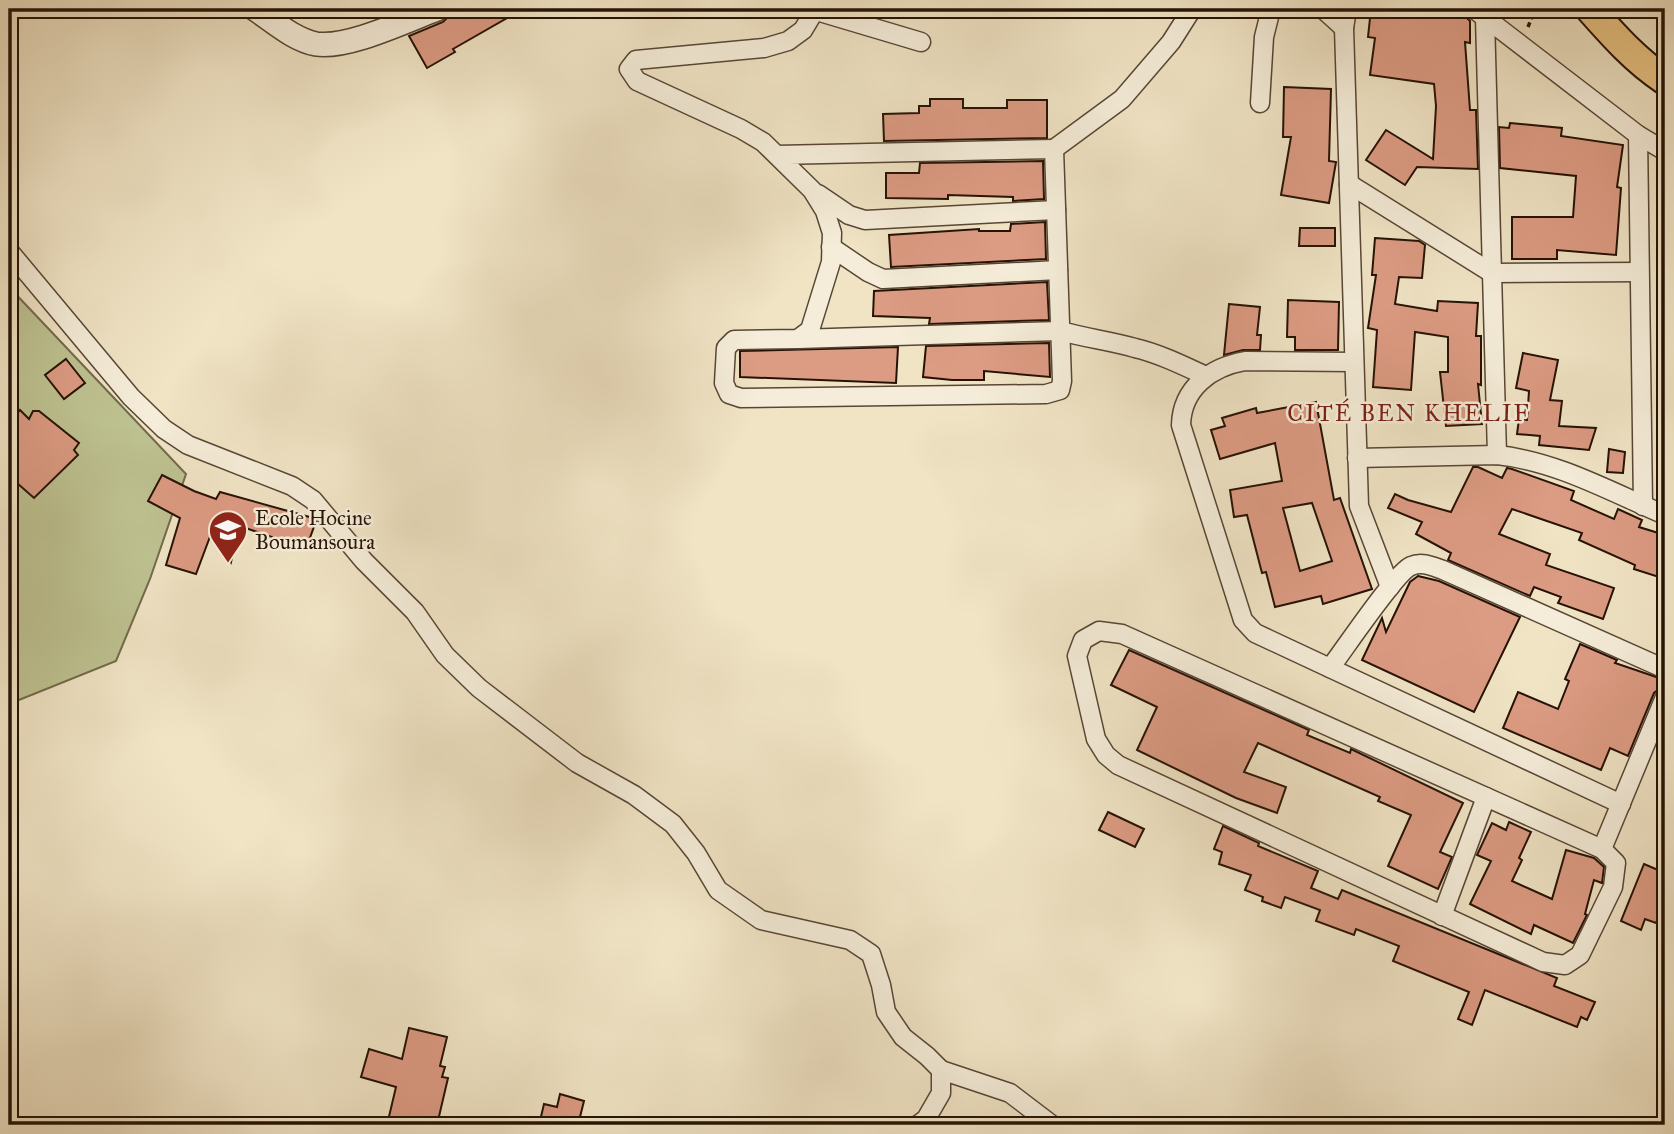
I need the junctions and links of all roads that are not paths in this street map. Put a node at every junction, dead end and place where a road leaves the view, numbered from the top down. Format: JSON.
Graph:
{"nodes":[{"id":1,"x":255,"y":9,"type":"edge"},
{"id":2,"x":437,"y":9,"type":"edge"},
{"id":3,"x":813,"y":9,"type":"edge"},
{"id":4,"x":1192,"y":9,"type":"edge"},
{"id":5,"x":1271,"y":9,"type":"edge"},
{"id":6,"x":1324,"y":9,"type":"edge"},
{"id":7,"x":1347,"y":9,"type":"edge"},
{"id":8,"x":1590,"y":9,"type":"edge"},
{"id":9,"x":1480,"y":13,"type":"edge"},
{"id":10,"x":1344,"y":28,"type":"junction"},
{"id":11,"x":921,"y":42,"type":"dead end"},
{"id":12,"x":1665,"y":80,"type":"edge"},
{"id":13,"x":1259,"y":103,"type":"dead end"},
{"id":14,"x":1637,"y":135,"type":"junction"},
{"id":15,"x":1054,"y":149,"type":"junction"},
{"id":16,"x":1665,"y":151,"type":"edge"},
{"id":17,"x":777,"y":155,"type":"junction"},
{"id":18,"x":1349,"y":184,"type":"junction"},
{"id":19,"x":812,"y":190,"type":"junction"},
{"id":20,"x":1056,"y":210,"type":"junction"},
{"id":21,"x":831,"y":247,"type":"junction"},
{"id":22,"x":9,"y":251,"type":"edge"},
{"id":23,"x":1058,"y":270,"type":"junction"},
{"id":24,"x":1639,"y":272,"type":"junction"},
{"id":25,"x":1492,"y":273,"type":"junction"},
{"id":26,"x":1061,"y":331,"type":"junction"},
{"id":27,"x":798,"y":339,"type":"junction"},
{"id":28,"x":1354,"y":362,"type":"junction"},
{"id":29,"x":1206,"y":376,"type":"junction"},
{"id":30,"x":1497,"y":455,"type":"junction"},
{"id":31,"x":1357,"y":458,"type":"junction"},
{"id":32,"x":1643,"y":506,"type":"junction"},
{"id":33,"x":1665,"y":515,"type":"edge"},
{"id":34,"x":1390,"y":587,"type":"junction"},
{"id":35,"x":1330,"y":668,"type":"junction"},
{"id":36,"x":1665,"y":669,"type":"edge"},
{"id":37,"x":1665,"y":697,"type":"edge"},
{"id":38,"x":1486,"y":797,"type":"junction"},
{"id":39,"x":1621,"y":804,"type":"junction"},
{"id":40,"x":1602,"y":849,"type":"junction"},
{"id":41,"x":1442,"y":916,"type":"junction"},
{"id":42,"x":941,"y":1070,"type":"junction"},
{"id":43,"x":918,"y":1125,"type":"edge"},
{"id":44,"x":1052,"y":1125,"type":"edge"}],
"edges":[{"from":1,"to":2,"type":"street"},
{"from":3,"to":11,"type":"street"},
{"from":3,"to":17,"type":"street"},
{"from":4,"to":15,"type":"street"},
{"from":5,"to":13,"type":"street"},
{"from":6,"to":10,"type":"street"},
{"from":7,"to":10,"type":"street"},
{"from":8,"to":12,"type":"main road"},
{"from":9,"to":14,"type":"street"},
{"from":9,"to":25,"type":"street"},
{"from":10,"to":18,"type":"street"},
{"from":14,"to":16,"type":"street"},
{"from":14,"to":24,"type":"street"},
{"from":15,"to":17,"type":"street"},
{"from":15,"to":20,"type":"street"},
{"from":17,"to":19,"type":"street"},
{"from":18,"to":25,"type":"street"},
{"from":18,"to":28,"type":"street"},
{"from":19,"to":20,"type":"street"},
{"from":19,"to":21,"type":"street"},
{"from":20,"to":23,"type":"street"},
{"from":21,"to":23,"type":"street"},
{"from":21,"to":27,"type":"street"},
{"from":22,"to":42,"type":"street"},
{"from":23,"to":26,"type":"street"},
{"from":24,"to":25,"type":"street"},
{"from":24,"to":32,"type":"street"},
{"from":25,"to":30,"type":"street"},
{"from":26,"to":27,"type":"street"},
{"from":26,"to":27,"type":"street"},
{"from":26,"to":29,"type":"street"},
{"from":28,"to":29,"type":"street"},
{"from":28,"to":31,"type":"street"},
{"from":29,"to":35,"type":"street"},
{"from":30,"to":31,"type":"street"},
{"from":30,"to":32,"type":"street"},
{"from":31,"to":34,"type":"street"},
{"from":32,"to":33,"type":"street"},
{"from":34,"to":35,"type":"street"},
{"from":34,"to":36,"type":"street"},
{"from":35,"to":39,"type":"street"},
{"from":37,"to":39,"type":"street"},
{"from":38,"to":40,"type":"street"},
{"from":38,"to":41,"type":"street"},
{"from":38,"to":41,"type":"street"},
{"from":39,"to":40,"type":"street"},
{"from":40,"to":41,"type":"street"},
{"from":42,"to":43,"type":"street"},
{"from":42,"to":44,"type":"street"}]}
